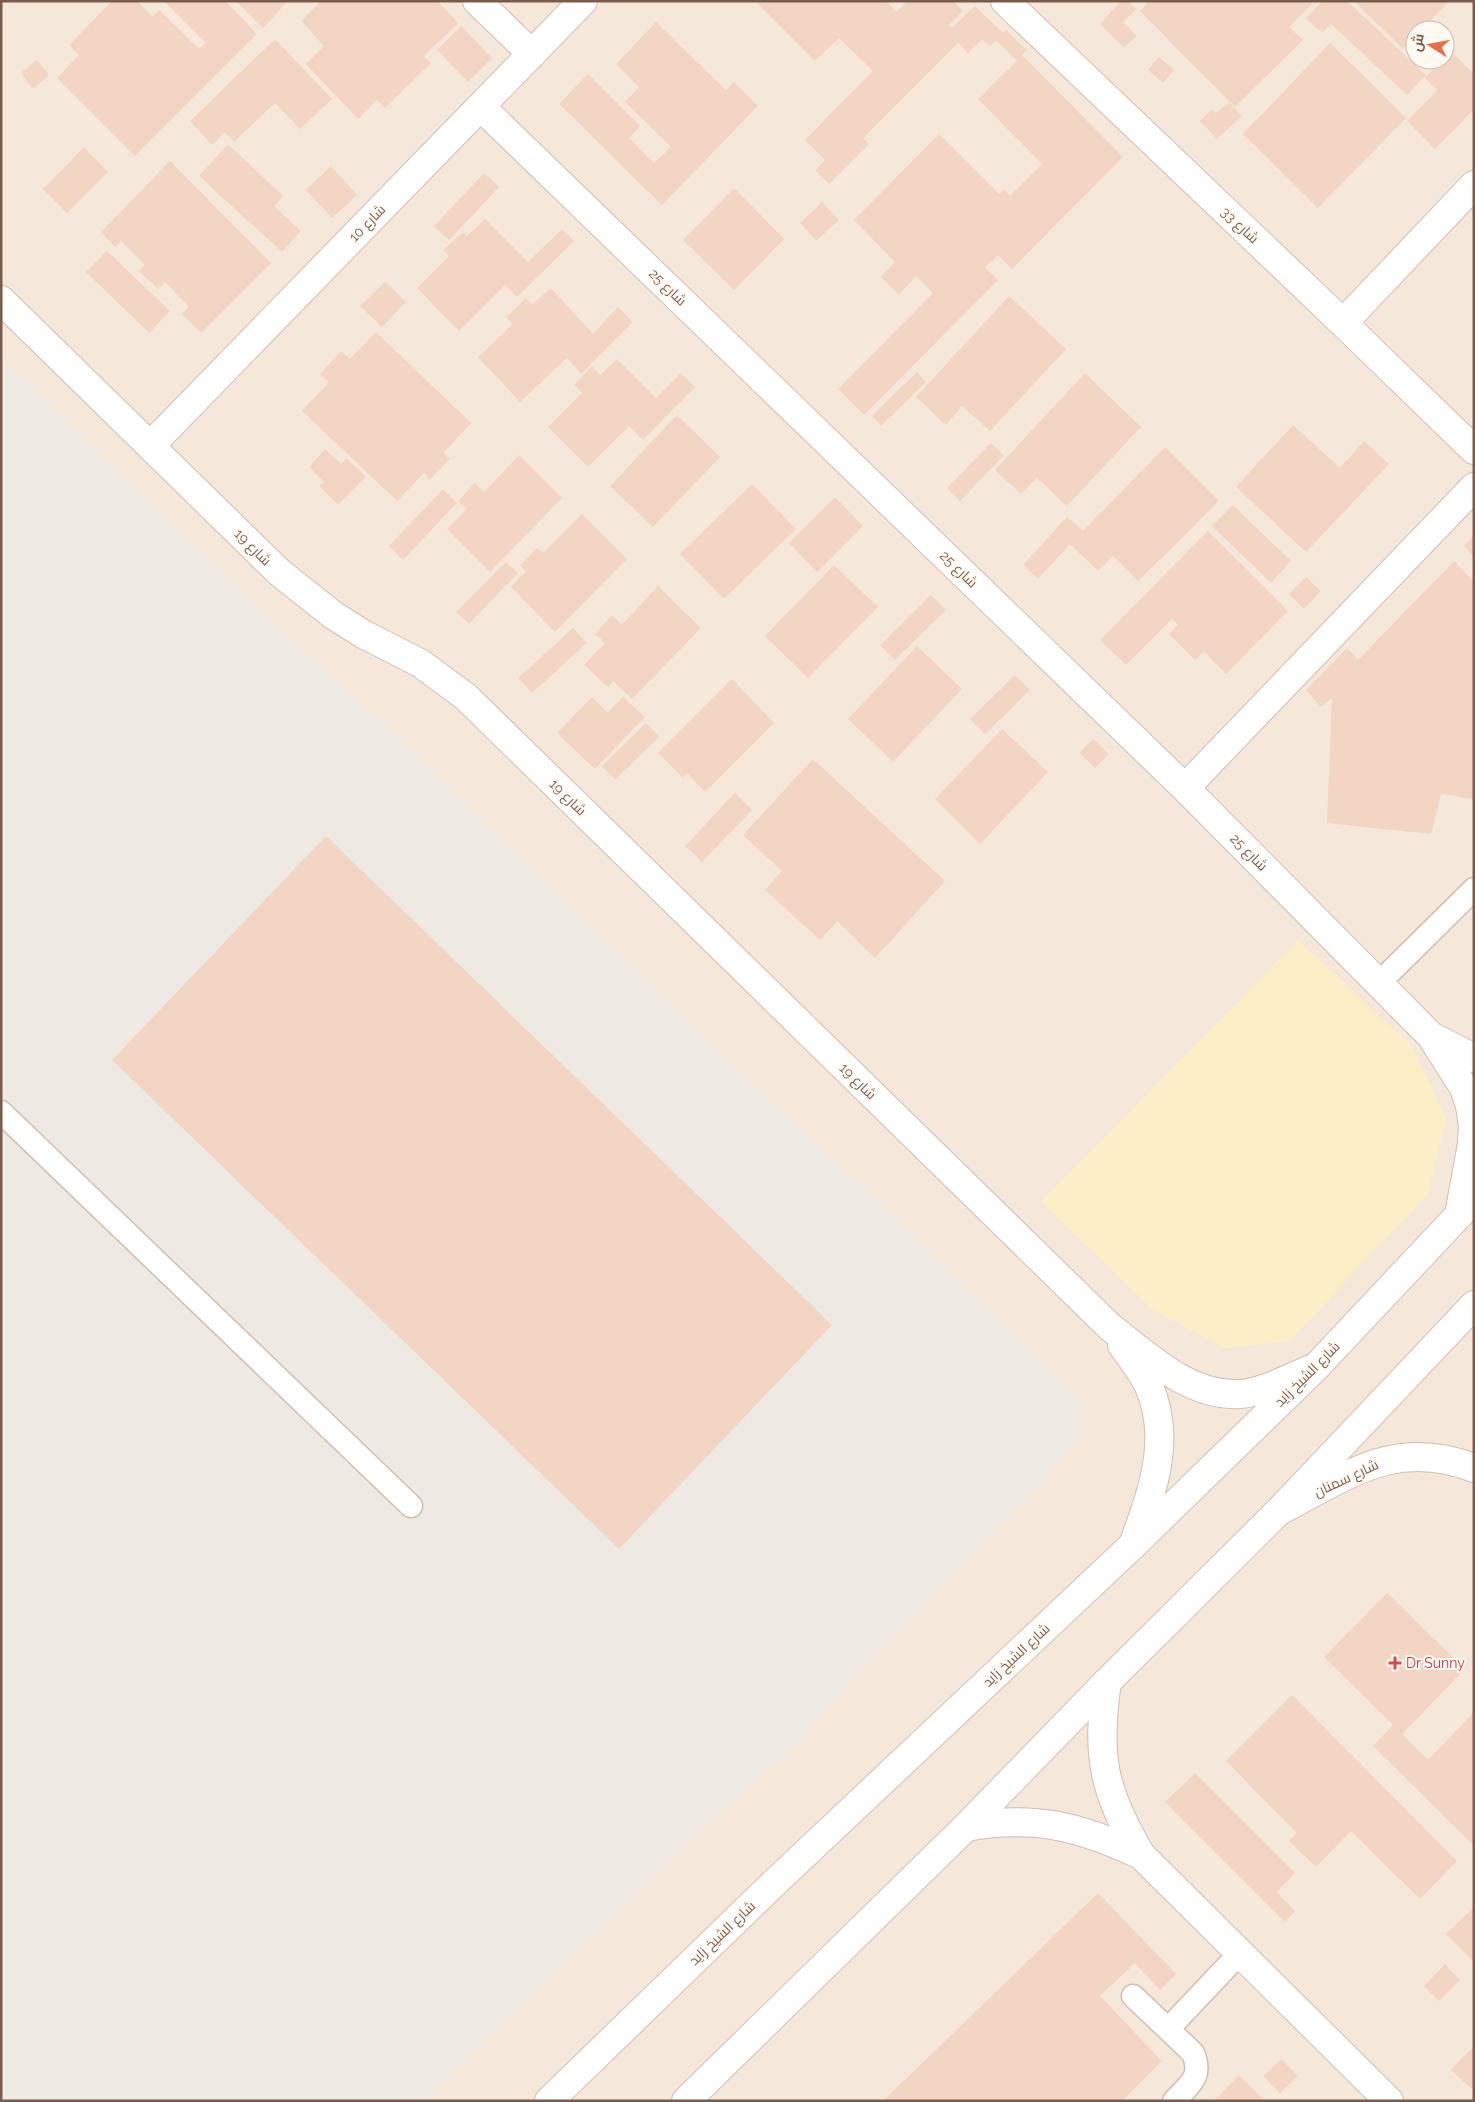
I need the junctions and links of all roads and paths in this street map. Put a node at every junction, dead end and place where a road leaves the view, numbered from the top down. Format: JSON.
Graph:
{"nodes":[{"id":1,"x":477,"y":1,"type":"edge"},
{"id":2,"x":583,"y":1,"type":"edge"},
{"id":3,"x":1004,"y":1,"type":"edge"},
{"id":4,"x":532,"y":54,"type":"junction"},
{"id":5,"x":481,"y":107,"type":"junction"},
{"id":6,"x":1474,"y":185,"type":"edge"},
{"id":7,"x":1,"y":300,"type":"edge"},
{"id":8,"x":1343,"y":323,"type":"junction"},
{"id":9,"x":151,"y":445,"type":"junction"},
{"id":10,"x":1474,"y":450,"type":"edge"},
{"id":11,"x":1474,"y":488,"type":"edge"},
{"id":12,"x":1185,"y":788,"type":"junction"},
{"id":13,"x":1474,"y":889,"type":"edge"},
{"id":14,"x":1379,"y":983,"type":"junction"},
{"id":15,"x":1431,"y":1036,"type":"junction"},
{"id":16,"x":1474,"y":1058,"type":"edge"},
{"id":17,"x":1,"y":1112,"type":"edge"},
{"id":18,"x":1466,"y":1207,"type":"edge"},
{"id":19,"x":1474,"y":1305,"type":"edge"},
{"id":20,"x":1110,"y":1327,"type":"junction"},
{"id":21,"x":1316,"y":1366,"type":"junction"},
{"id":22,"x":1474,"y":1468,"type":"edge"},
{"id":23,"x":411,"y":1506,"type":"dead end"},
{"id":24,"x":1279,"y":1511,"type":"junction"},
{"id":25,"x":1133,"y":1545,"type":"junction"},
{"id":26,"x":1107,"y":1682,"type":"junction"},
{"id":27,"x":966,"y":1827,"type":"junction"},
{"id":28,"x":1141,"y":1855,"type":"junction"},
{"id":29,"x":1240,"y":1953,"type":"junction"},
{"id":30,"x":1132,"y":1996,"type":"dead end"},
{"id":31,"x":1168,"y":2029,"type":"junction"},
{"id":32,"x":549,"y":2101,"type":"edge"},
{"id":33,"x":686,"y":2101,"type":"edge"},
{"id":34,"x":1174,"y":2101,"type":"edge"},
{"id":35,"x":1389,"y":2101,"type":"edge"}],
"edges":[{"from":1,"to":4,"type":"street"},
{"from":2,"to":4,"type":"street","name":"شارع 10"},
{"from":3,"to":8,"type":"street","name":"شارع 33"},
{"from":4,"to":5,"type":"street","name":"شارع 10"},
{"from":5,"to":9,"type":"street","name":"شارع 10"},
{"from":5,"to":12,"type":"street","name":"شارع 25"},
{"from":6,"to":8,"type":"street"},
{"from":7,"to":9,"type":"street","name":"شارع 19"},
{"from":8,"to":10,"type":"street","name":"شارع 33"},
{"from":9,"to":20,"type":"street","name":"شارع 19"},
{"from":11,"to":12,"type":"street"},
{"from":12,"to":14,"type":"street","name":"شارع 25"},
{"from":13,"to":14,"type":"lane"},
{"from":14,"to":15,"type":"street","name":"شارع 25"},
{"from":15,"to":16,"type":"street","name":"شارع 25"},
{"from":15,"to":18,"type":"street","name":"شارع 25"},
{"from":17,"to":23,"type":"lane"},
{"from":18,"to":21,"type":"street","name":"شارع الشيخ زايد"},
{"from":19,"to":24,"type":"street"},
{"from":20,"to":21,"type":"street"},
{"from":20,"to":25,"type":"street"},
{"from":21,"to":25,"type":"street","name":"شارع الشيخ زايد"},
{"from":22,"to":24,"type":"street","name":"شارع سمنان"},
{"from":24,"to":26,"type":"street"},
{"from":25,"to":32,"type":"street","name":"شارع الشيخ زايد"},
{"from":26,"to":27,"type":"street"},
{"from":26,"to":28,"type":"street"},
{"from":27,"to":28,"type":"street"},
{"from":27,"to":33,"type":"street"},
{"from":28,"to":29,"type":"street"},
{"from":29,"to":31,"type":"lane"},
{"from":29,"to":35,"type":"street"},
{"from":30,"to":31,"type":"lane"},
{"from":31,"to":34,"type":"lane"}]}
